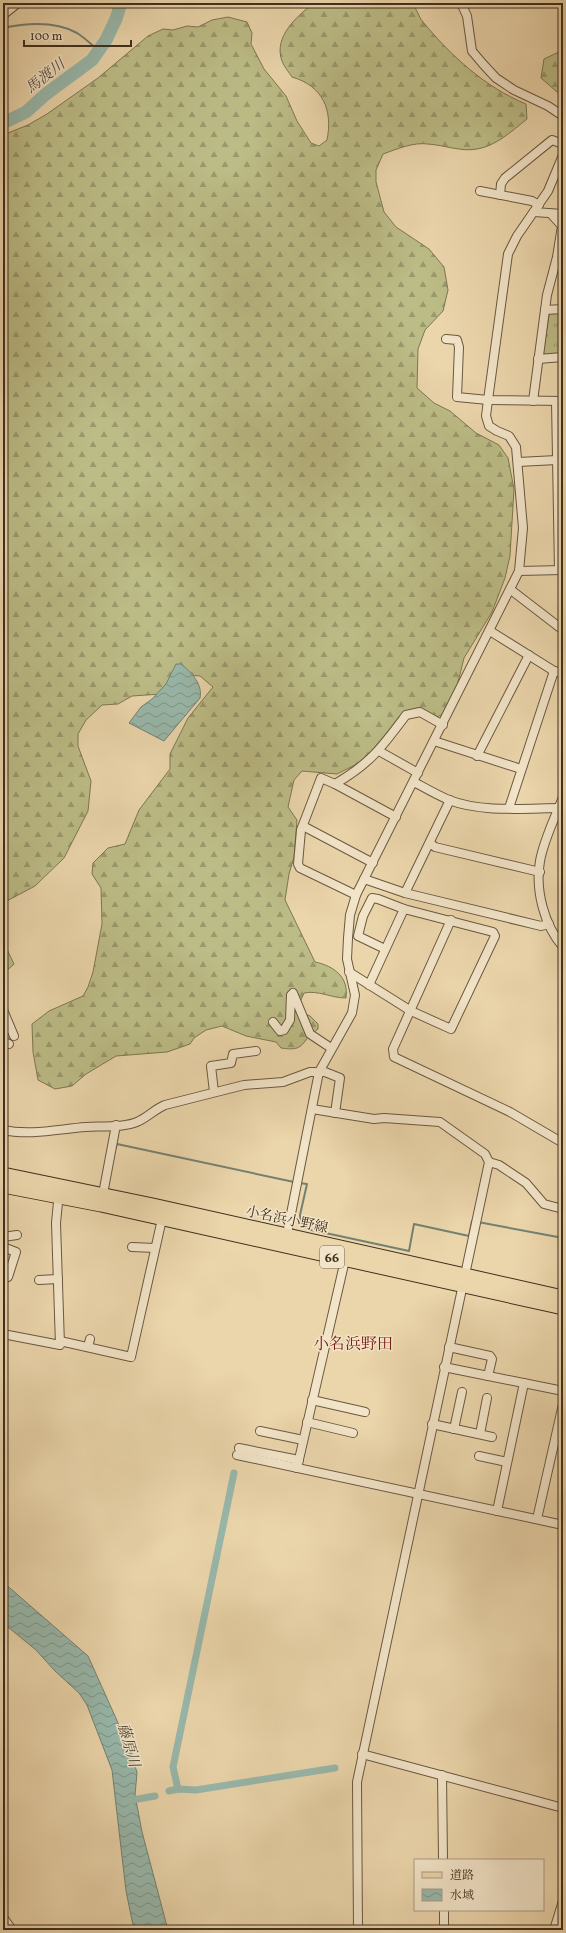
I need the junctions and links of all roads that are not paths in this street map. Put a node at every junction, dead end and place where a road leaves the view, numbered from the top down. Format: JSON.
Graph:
{"nodes":[{"id":1,"x":18,"y":3,"type":"edge"},
{"id":2,"x":461,"y":3,"type":"edge"},
{"id":3,"x":3,"y":15,"type":"edge"},
{"id":4,"x":563,"y":116,"type":"edge"},
{"id":5,"x":563,"y":144,"type":"edge"},
{"id":6,"x":563,"y":155,"type":"edge"},
{"id":7,"x":561,"y":164,"type":"edge"},
{"id":8,"x":480,"y":191,"type":"dead end"},
{"id":9,"x":500,"y":195,"type":"junction"},
{"id":10,"x":536,"y":209,"type":"junction"},
{"id":11,"x":563,"y":214,"type":"edge"},
{"id":12,"x":552,"y":215,"type":"junction"},
{"id":13,"x":560,"y":257,"type":"edge"},
{"id":14,"x":563,"y":308,"type":"edge"},
{"id":15,"x":545,"y":310,"type":"junction"},
{"id":16,"x":446,"y":339,"type":"dead end"},
{"id":17,"x":563,"y":357,"type":"edge"},
{"id":18,"x":538,"y":359,"type":"junction"},
{"id":19,"x":488,"y":400,"type":"junction"},
{"id":20,"x":533,"y":401,"type":"junction"},
{"id":21,"x":559,"y":401,"type":"edge"},
{"id":22,"x":557,"y":460,"type":"junction"},
{"id":23,"x":518,"y":462,"type":"junction"},
{"id":24,"x":560,"y":488,"type":"edge"},
{"id":25,"x":561,"y":570,"type":"edge"},
{"id":26,"x":519,"y":571,"type":"junction"},
{"id":27,"x":511,"y":590,"type":"junction"},
{"id":28,"x":563,"y":630,"type":"edge"},
{"id":29,"x":490,"y":631,"type":"junction"},
{"id":30,"x":529,"y":655,"type":"junction"},
{"id":31,"x":554,"y":671,"type":"junction"},
{"id":32,"x":563,"y":673,"type":"edge"},
{"id":33,"x":443,"y":725,"type":"junction"},
{"id":34,"x":434,"y":741,"type":"junction"},
{"id":35,"x":379,"y":751,"type":"junction"},
{"id":36,"x":477,"y":756,"type":"junction"},
{"id":37,"x":521,"y":769,"type":"junction"},
{"id":38,"x":418,"y":773,"type":"junction"},
{"id":39,"x":414,"y":782,"type":"junction"},
{"id":40,"x":335,"y":784,"type":"junction"},
{"id":41,"x":563,"y":797,"type":"edge"},
{"id":42,"x":450,"y":800,"type":"junction"},
{"id":43,"x":510,"y":808,"type":"junction"},
{"id":44,"x":561,"y":808,"type":"edge"},
{"id":45,"x":396,"y":817,"type":"junction"},
{"id":46,"x":303,"y":826,"type":"junction"},
{"id":47,"x":430,"y":843,"type":"junction"},
{"id":48,"x":373,"y":863,"type":"junction"},
{"id":49,"x":540,"y":872,"type":"junction"},
{"id":50,"x":364,"y":878,"type":"junction"},
{"id":51,"x":406,"y":893,"type":"junction"},
{"id":52,"x":356,"y":895,"type":"junction"},
{"id":53,"x":404,"y":909,"type":"junction"},
{"id":54,"x":451,"y":920,"type":"junction"},
{"id":55,"x":549,"y":924,"type":"junction"},
{"id":56,"x":563,"y":948,"type":"edge"},
{"id":57,"x":386,"y":949,"type":"junction"},
{"id":58,"x":349,"y":972,"type":"junction"},
{"id":59,"x":369,"y":985,"type":"junction"},
{"id":60,"x":3,"y":1010,"type":"edge"},
{"id":61,"x":411,"y":1012,"type":"junction"},
{"id":62,"x":273,"y":1022,"type":"dead end"},
{"id":63,"x":14,"y":1036,"type":"dead end"},
{"id":64,"x":331,"y":1048,"type":"junction"},
{"id":65,"x":256,"y":1051,"type":"dead end"},
{"id":66,"x":319,"y":1072,"type":"junction"},
{"id":67,"x":214,"y":1092,"type":"junction"},
{"id":68,"x":312,"y":1109,"type":"junction"},
{"id":69,"x":335,"y":1113,"type":"junction"},
{"id":70,"x":116,"y":1125,"type":"junction"},
{"id":71,"x":3,"y":1130,"type":"edge"},
{"id":72,"x":563,"y":1143,"type":"edge"},
{"id":73,"x":489,"y":1162,"type":"junction"},
{"id":74,"x":3,"y":1174,"type":"edge"},
{"id":75,"x":3,"y":1186,"type":"edge"},
{"id":76,"x":59,"y":1191,"type":"junction"},
{"id":77,"x":103,"y":1194,"type":"junction"},
{"id":78,"x":563,"y":1208,"type":"edge"},
{"id":79,"x":162,"y":1219,"type":"junction"},
{"id":80,"x":17,"y":1235,"type":"dead end"},
{"id":81,"x":3,"y":1237,"type":"edge"},
{"id":82,"x":286,"y":1241,"type":"junction"},
{"id":83,"x":3,"y":1247,"type":"edge"},
{"id":84,"x":132,"y":1247,"type":"dead end"},
{"id":85,"x":155,"y":1248,"type":"junction"},
{"id":86,"x":345,"y":1260,"type":"junction"},
{"id":87,"x":3,"y":1278,"type":"edge"},
{"id":88,"x":58,"y":1279,"type":"junction"},
{"id":89,"x":39,"y":1280,"type":"dead end"},
{"id":90,"x":463,"y":1281,"type":"junction"},
{"id":91,"x":563,"y":1297,"type":"edge"},
{"id":92,"x":563,"y":1308,"type":"edge"},
{"id":93,"x":3,"y":1334,"type":"edge"},
{"id":94,"x":60,"y":1341,"type":"junction"},
{"id":95,"x":449,"y":1346,"type":"junction"},
{"id":96,"x":444,"y":1367,"type":"junction"},
{"id":97,"x":488,"y":1376,"type":"junction"},
{"id":98,"x":524,"y":1383,"type":"junction"},
{"id":99,"x":563,"y":1391,"type":"edge"},
{"id":100,"x":462,"y":1392,"type":"dead end"},
{"id":101,"x":487,"y":1398,"type":"dead end"},
{"id":102,"x":312,"y":1400,"type":"junction"},
{"id":103,"x":563,"y":1404,"type":"edge"},
{"id":104,"x":364,"y":1412,"type":"dead end"},
{"id":105,"x":307,"y":1422,"type":"junction"},
{"id":106,"x":432,"y":1424,"type":"junction"},
{"id":107,"x":454,"y":1429,"type":"junction"},
{"id":108,"x":260,"y":1431,"type":"dead end"},
{"id":109,"x":352,"y":1433,"type":"dead end"},
{"id":110,"x":480,"y":1434,"type":"junction"},
{"id":111,"x":492,"y":1437,"type":"dead end"},
{"id":112,"x":303,"y":1440,"type":"junction"},
{"id":113,"x":238,"y":1452,"type":"dead end"},
{"id":114,"x":479,"y":1456,"type":"dead end"},
{"id":115,"x":507,"y":1462,"type":"junction"},
{"id":116,"x":298,"y":1464,"type":"junction"},
{"id":117,"x":417,"y":1494,"type":"junction"},
{"id":118,"x":497,"y":1510,"type":"junction"},
{"id":119,"x":537,"y":1519,"type":"junction"},
{"id":120,"x":563,"y":1524,"type":"edge"},
{"id":121,"x":362,"y":1754,"type":"junction"},
{"id":122,"x":442,"y":1776,"type":"junction"},
{"id":123,"x":563,"y":1808,"type":"edge"},
{"id":124,"x":443,"y":1859,"type":"edge"},
{"id":125,"x":563,"y":1901,"type":"edge"},
{"id":126,"x":444,"y":1911,"type":"edge"},
{"id":127,"x":3,"y":1916,"type":"edge"},
{"id":128,"x":12,"y":1930,"type":"edge"},
{"id":129,"x":358,"y":1930,"type":"edge"},
{"id":130,"x":444,"y":1930,"type":"edge"},
{"id":131,"x":554,"y":1930,"type":"edge"}],
"edges":[{"from":1,"to":3,"type":"street"},
{"from":2,"to":4,"type":"street"},
{"from":5,"to":9,"type":"street"},
{"from":6,"to":7,"type":"street"},
{"from":7,"to":10,"type":"street"},
{"from":8,"to":9,"type":"street"},
{"from":9,"to":10,"type":"street"},
{"from":10,"to":12,"type":"street"},
{"from":10,"to":19,"type":"street"},
{"from":11,"to":12,"type":"street"},
{"from":12,"to":13,"type":"street"},
{"from":13,"to":15,"type":"street"},
{"from":14,"to":15,"type":"street"},
{"from":15,"to":18,"type":"street"},
{"from":16,"to":19,"type":"street"},
{"from":17,"to":18,"type":"street"},
{"from":18,"to":20,"type":"street"},
{"from":19,"to":20,"type":"street"},
{"from":19,"to":23,"type":"street"},
{"from":20,"to":21,"type":"street"},
{"from":21,"to":22,"type":"street"},
{"from":22,"to":23,"type":"street"},
{"from":22,"to":24,"type":"street"},
{"from":23,"to":26,"type":"street"},
{"from":24,"to":25,"type":"street"},
{"from":25,"to":26,"type":"street"},
{"from":26,"to":27,"type":"street"},
{"from":27,"to":28,"type":"street"},
{"from":27,"to":29,"type":"street"},
{"from":29,"to":30,"type":"street"},
{"from":29,"to":33,"type":"street"},
{"from":30,"to":31,"type":"street"},
{"from":30,"to":36,"type":"street"},
{"from":31,"to":32,"type":"street"},
{"from":31,"to":37,"type":"street"},
{"from":33,"to":34,"type":"street"},
{"from":33,"to":35,"type":"street"},
{"from":34,"to":36,"type":"street"},
{"from":34,"to":38,"type":"street"},
{"from":35,"to":38,"type":"street"},
{"from":35,"to":40,"type":"street"},
{"from":36,"to":37,"type":"street"},
{"from":37,"to":43,"type":"street"},
{"from":38,"to":39,"type":"street"},
{"from":39,"to":42,"type":"street"},
{"from":39,"to":45,"type":"street"},
{"from":40,"to":45,"type":"street"},
{"from":40,"to":46,"type":"street"},
{"from":41,"to":44,"type":"street"},
{"from":42,"to":43,"type":"street"},
{"from":42,"to":47,"type":"street"},
{"from":43,"to":44,"type":"street"},
{"from":44,"to":49,"type":"street"},
{"from":45,"to":48,"type":"street"},
{"from":46,"to":48,"type":"street"},
{"from":46,"to":52,"type":"street"},
{"from":47,"to":49,"type":"street"},
{"from":47,"to":51,"type":"street"},
{"from":48,"to":50,"type":"street"},
{"from":49,"to":55,"type":"street"},
{"from":50,"to":51,"type":"street"},
{"from":50,"to":52,"type":"street"},
{"from":51,"to":55,"type":"street"},
{"from":52,"to":58,"type":"street"},
{"from":53,"to":54,"type":"street"},
{"from":53,"to":57,"type":"street"},
{"from":53,"to":57,"type":"street"},
{"from":54,"to":61,"type":"street"},
{"from":54,"to":61,"type":"street"},
{"from":55,"to":56,"type":"street"},
{"from":57,"to":59,"type":"street"},
{"from":58,"to":59,"type":"street"},
{"from":58,"to":64,"type":"street"},
{"from":59,"to":61,"type":"street"},
{"from":60,"to":63,"type":"street"},
{"from":61,"to":72,"type":"street"},
{"from":62,"to":64,"type":"street"},
{"from":64,"to":66,"type":"street"},
{"from":65,"to":67,"type":"street"},
{"from":66,"to":67,"type":"street"},
{"from":66,"to":68,"type":"street"},
{"from":66,"to":69,"type":"street"},
{"from":67,"to":70,"type":"street"},
{"from":68,"to":69,"type":"street"},
{"from":68,"to":82,"type":"street"},
{"from":69,"to":73,"type":"street"},
{"from":70,"to":71,"type":"street"},
{"from":70,"to":77,"type":"street"},
{"from":73,"to":78,"type":"street"},
{"from":73,"to":90,"type":"street"},
{"from":74,"to":76,"type":"main road","name":"小名浜小野線","number":"66"},
{"from":75,"to":76,"type":"main road","name":"小名浜小野線","number":"66"},
{"from":76,"to":77,"type":"main road","name":"小名浜小野線","number":"66"},
{"from":76,"to":79,"type":"main road","name":"小名浜小野線","number":"66"},
{"from":76,"to":88,"type":"street"},
{"from":77,"to":82,"type":"main road","name":"小名浜小野線","number":"66"},
{"from":79,"to":82,"type":"main road","name":"小名浜小野線","number":"66"},
{"from":79,"to":85,"type":"street"},
{"from":80,"to":81,"type":"street"},
{"from":82,"to":86,"type":"main road","name":"小名浜小野線","number":"66"},
{"from":82,"to":90,"type":"main road","name":"小名浜小野線","number":"66"},
{"from":83,"to":87,"type":"street"},
{"from":84,"to":85,"type":"street"},
{"from":85,"to":94,"type":"street"},
{"from":86,"to":90,"type":"main road","name":"小名浜小野線","number":"66"},
{"from":86,"to":102,"type":"street"},
{"from":88,"to":89,"type":"street"},
{"from":88,"to":94,"type":"street"},
{"from":90,"to":91,"type":"main road","name":"小名浜小野線","number":"66"},
{"from":90,"to":92,"type":"main road","name":"小名浜小野線","number":"66"},
{"from":90,"to":95,"type":"street"},
{"from":93,"to":94,"type":"street"},
{"from":95,"to":96,"type":"street"},
{"from":95,"to":97,"type":"street"},
{"from":96,"to":97,"type":"street"},
{"from":96,"to":106,"type":"street"},
{"from":97,"to":98,"type":"street"},
{"from":98,"to":99,"type":"street"},
{"from":98,"to":115,"type":"street"},
{"from":100,"to":107,"type":"street"},
{"from":101,"to":110,"type":"street"},
{"from":102,"to":104,"type":"street"},
{"from":102,"to":105,"type":"street"},
{"from":103,"to":119,"type":"street"},
{"from":105,"to":109,"type":"street"},
{"from":105,"to":112,"type":"street"},
{"from":106,"to":107,"type":"street"},
{"from":106,"to":117,"type":"street"},
{"from":107,"to":110,"type":"street"},
{"from":108,"to":112,"type":"street"},
{"from":110,"to":111,"type":"street"},
{"from":112,"to":116,"type":"street"},
{"from":113,"to":116,"type":"street"},
{"from":114,"to":115,"type":"street"},
{"from":115,"to":118,"type":"street"},
{"from":116,"to":117,"type":"street"},
{"from":117,"to":118,"type":"street"},
{"from":117,"to":121,"type":"street"},
{"from":118,"to":119,"type":"street"},
{"from":119,"to":120,"type":"street"},
{"from":121,"to":122,"type":"street"},
{"from":121,"to":129,"type":"street"},
{"from":122,"to":123,"type":"street"},
{"from":122,"to":124,"type":"street"},
{"from":125,"to":131,"type":"street"},
{"from":126,"to":130,"type":"street"},
{"from":127,"to":128,"type":"street"}]}
